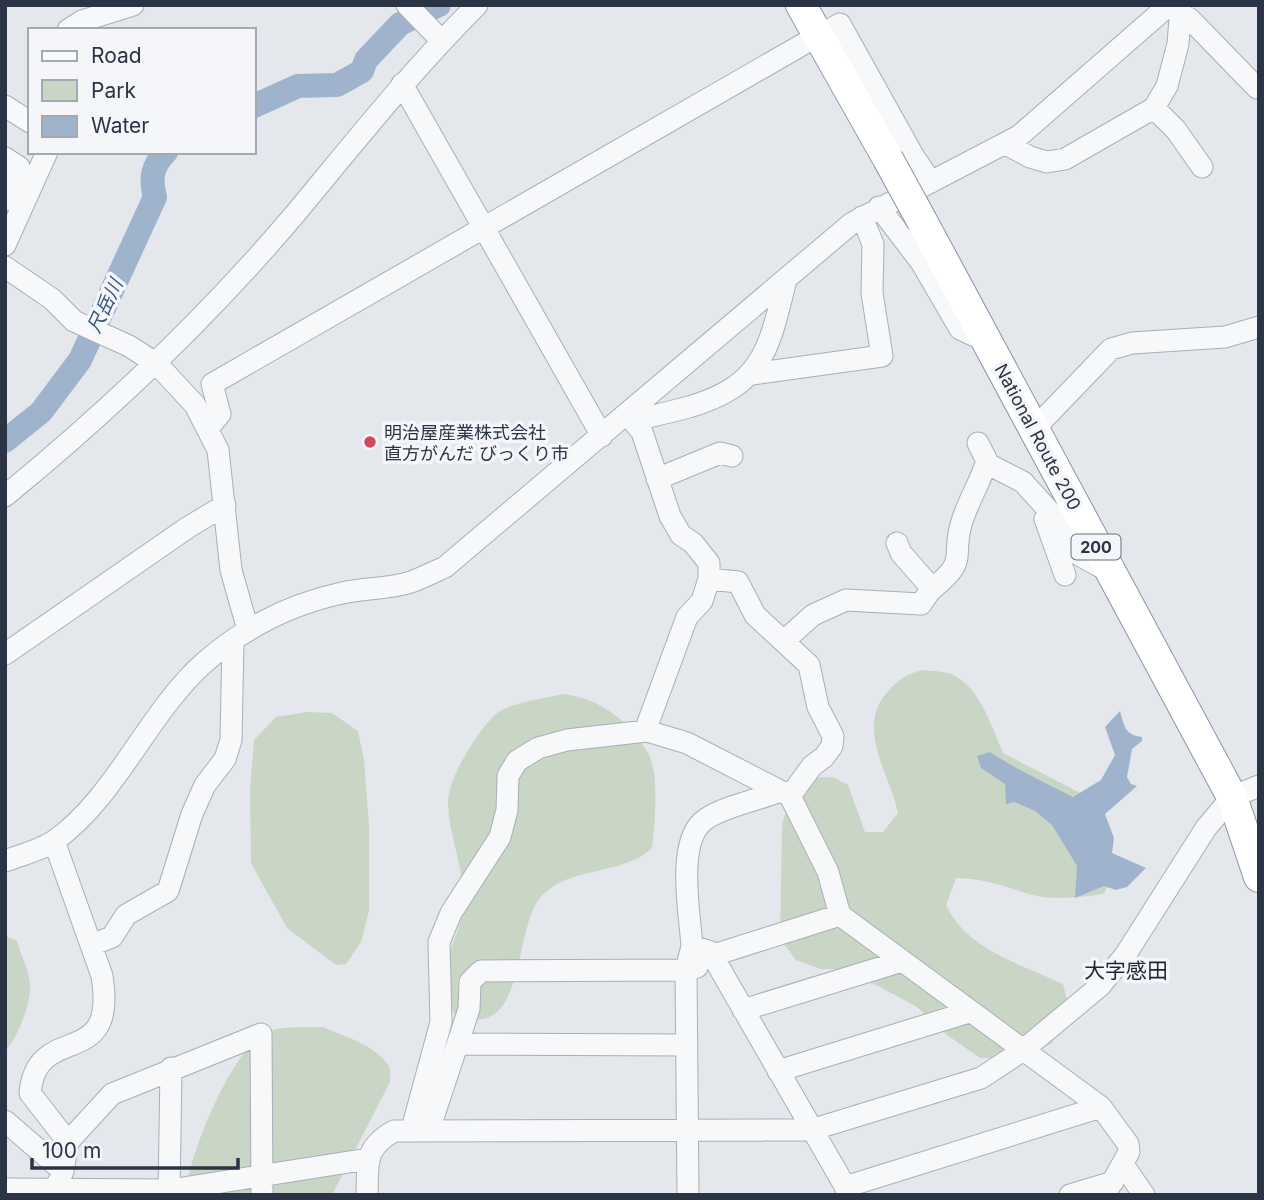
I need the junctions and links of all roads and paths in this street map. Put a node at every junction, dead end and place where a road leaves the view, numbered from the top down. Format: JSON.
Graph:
{"nodes":[{"id":1,"x":133,"y":5,"type":"edge"},
{"id":2,"x":407,"y":5,"type":"edge"},
{"id":3,"x":477,"y":5,"type":"edge"},
{"id":4,"x":801,"y":5,"type":"edge"},
{"id":5,"x":1177,"y":8,"type":"edge"},
{"id":6,"x":71,"y":28,"type":"edge"},
{"id":7,"x":831,"y":29,"type":"dead end"},
{"id":8,"x":435,"y":34,"type":"junction"},
{"id":9,"x":807,"y":42,"type":"dead end"},
{"id":10,"x":402,"y":84,"type":"junction"},
{"id":11,"x":1257,"y":88,"type":"edge"},
{"id":12,"x":5,"y":106,"type":"edge"},
{"id":13,"x":1154,"y":108,"type":"junction"},
{"id":14,"x":28,"y":121,"type":"edge"},
{"id":15,"x":1006,"y":144,"type":"junction"},
{"id":16,"x":46,"y":154,"type":"edge"},
{"id":17,"x":5,"y":158,"type":"edge"},
{"id":18,"x":1202,"y":167,"type":"dead end"},
{"id":19,"x":931,"y":182,"type":"junction"},
{"id":20,"x":5,"y":200,"type":"edge"},
{"id":21,"x":871,"y":212,"type":"junction"},
{"id":22,"x":484,"y":230,"type":"junction"},
{"id":23,"x":5,"y":245,"type":"edge"},
{"id":24,"x":5,"y":268,"type":"edge"},
{"id":25,"x":786,"y":280,"type":"junction"},
{"id":26,"x":1259,"y":327,"type":"edge"},
{"id":27,"x":988,"y":342,"type":"junction"},
{"id":28,"x":157,"y":364,"type":"junction"},
{"id":29,"x":752,"y":374,"type":"junction"},
{"id":30,"x":630,"y":417,"type":"junction"},
{"id":31,"x":209,"y":427,"type":"junction"},
{"id":32,"x":1035,"y":428,"type":"junction"},
{"id":33,"x":602,"y":436,"type":"junction"},
{"id":34,"x":732,"y":456,"type":"dead end"},
{"id":35,"x":657,"y":479,"type":"junction"},
{"id":36,"x":5,"y":496,"type":"edge"},
{"id":37,"x":1039,"y":500,"type":"junction"},
{"id":38,"x":225,"y":505,"type":"junction"},
{"id":39,"x":897,"y":543,"type":"dead end"},
{"id":40,"x":1110,"y":573,"type":"junction"},
{"id":41,"x":1065,"y":575,"type":"dead end"},
{"id":42,"x":709,"y":579,"type":"junction"},
{"id":43,"x":930,"y":591,"type":"junction"},
{"id":44,"x":240,"y":635,"type":"junction"},
{"id":45,"x":785,"y":640,"type":"junction"},
{"id":46,"x":5,"y":654,"type":"edge"},
{"id":47,"x":645,"y":731,"type":"junction"},
{"id":48,"x":1259,"y":786,"type":"edge"},
{"id":49,"x":784,"y":794,"type":"junction"},
{"id":50,"x":1231,"y":797,"type":"junction"},
{"id":51,"x":54,"y":841,"type":"junction"},
{"id":52,"x":5,"y":862,"type":"edge"},
{"id":53,"x":1259,"y":877,"type":"edge"},
{"id":54,"x":841,"y":915,"type":"junction"},
{"id":55,"x":91,"y":945,"type":"junction"},
{"id":56,"x":692,"y":946,"type":"junction"},
{"id":57,"x":716,"y":958,"type":"junction"},
{"id":58,"x":902,"y":961,"type":"junction"},
{"id":59,"x":686,"y":970,"type":"junction"},
{"id":60,"x":743,"y":1010,"type":"junction"},
{"id":61,"x":969,"y":1012,"type":"junction"},
{"id":62,"x":458,"y":1044,"type":"junction"},
{"id":63,"x":687,"y":1045,"type":"junction"},
{"id":64,"x":1022,"y":1051,"type":"junction"},
{"id":65,"x":171,"y":1068,"type":"junction"},
{"id":66,"x":778,"y":1071,"type":"junction"},
{"id":67,"x":1101,"y":1107,"type":"junction"},
{"id":68,"x":5,"y":1121,"type":"edge"},
{"id":69,"x":421,"y":1130,"type":"junction"},
{"id":70,"x":811,"y":1130,"type":"junction"},
{"id":71,"x":688,"y":1131,"type":"junction"},
{"id":72,"x":68,"y":1142,"type":"junction"},
{"id":73,"x":368,"y":1159,"type":"junction"},
{"id":74,"x":1114,"y":1181,"type":"edge"},
{"id":75,"x":57,"y":1185,"type":"edge"},
{"id":76,"x":262,"y":1185,"type":"edge"},
{"id":77,"x":5,"y":1189,"type":"edge"},
{"id":78,"x":848,"y":1191,"type":"edge"},
{"id":79,"x":169,"y":1192,"type":"edge"},
{"id":80,"x":367,"y":1195,"type":"edge"},
{"id":81,"x":688,"y":1195,"type":"edge"},
{"id":82,"x":1070,"y":1195,"type":"edge"},
{"id":83,"x":1144,"y":1195,"type":"edge"}],
"edges":[{"from":1,"to":6,"type":"street"},
{"from":2,"to":8,"type":"street"},
{"from":3,"to":8,"type":"street"},
{"from":4,"to":27,"type":"highway","name":"National Route 200","number":"200","bridge":true},
{"from":5,"to":11,"type":"street"},
{"from":5,"to":13,"type":"street"},
{"from":5,"to":15,"type":"street"},
{"from":7,"to":19,"type":"street"},
{"from":8,"to":10,"type":"street"},
{"from":9,"to":22,"type":"street"},
{"from":10,"to":22,"type":"street"},
{"from":10,"to":28,"type":"street"},
{"from":12,"to":14,"type":"street"},
{"from":13,"to":15,"type":"street"},
{"from":13,"to":18,"type":"street"},
{"from":15,"to":19,"type":"street"},
{"from":16,"to":23,"type":"street"},
{"from":17,"to":20,"type":"street"},
{"from":19,"to":21,"type":"street"},
{"from":21,"to":25,"type":"street"},
{"from":21,"to":27,"type":"street"},
{"from":21,"to":29,"type":"street"},
{"from":22,"to":31,"type":"street"},
{"from":22,"to":33,"type":"street"},
{"from":24,"to":28,"type":"street"},
{"from":25,"to":29,"type":"street"},
{"from":25,"to":30,"type":"street"},
{"from":26,"to":32,"type":"street"},
{"from":27,"to":32,"type":"highway","name":"National Route 200","number":"200"},
{"from":28,"to":31,"type":"street"},
{"from":28,"to":36,"type":"street"},
{"from":29,"to":30,"type":"street"},
{"from":30,"to":33,"type":"street"},
{"from":30,"to":35,"type":"street"},
{"from":31,"to":38,"type":"street"},
{"from":32,"to":40,"type":"highway","name":"National Route 200","number":"200"},
{"from":33,"to":44,"type":"street"},
{"from":34,"to":35,"type":"street"},
{"from":35,"to":42,"type":"street"},
{"from":37,"to":40,"type":"street"},
{"from":37,"to":41,"type":"street"},
{"from":37,"to":43,"type":"street"},
{"from":38,"to":44,"type":"street"},
{"from":38,"to":46,"type":"street"},
{"from":39,"to":43,"type":"street"},
{"from":40,"to":50,"type":"highway","name":"National Route 200","number":"200"},
{"from":42,"to":45,"type":"street"},
{"from":42,"to":47,"type":"street"},
{"from":43,"to":45,"type":"street"},
{"from":44,"to":51,"type":"street"},
{"from":44,"to":55,"type":"street"},
{"from":45,"to":49,"type":"street"},
{"from":47,"to":49,"type":"street"},
{"from":47,"to":69,"type":"street"},
{"from":48,"to":50,"type":"street"},
{"from":49,"to":54,"type":"street"},
{"from":49,"to":56,"type":"street"},
{"from":50,"to":53,"type":"highway","name":"National Route 200","number":"200"},
{"from":50,"to":64,"type":"street"},
{"from":51,"to":52,"type":"street"},
{"from":51,"to":55,"type":"street"},
{"from":54,"to":57,"type":"street"},
{"from":54,"to":58,"type":"street"},
{"from":55,"to":72,"type":"street"},
{"from":56,"to":57,"type":"street"},
{"from":56,"to":59,"type":"street"},
{"from":57,"to":59,"type":"street"},
{"from":57,"to":60,"type":"street"},
{"from":58,"to":60,"type":"street"},
{"from":58,"to":61,"type":"street"},
{"from":59,"to":62,"type":"street"},
{"from":59,"to":63,"type":"street"},
{"from":60,"to":66,"type":"street"},
{"from":61,"to":64,"type":"street"},
{"from":61,"to":66,"type":"street"},
{"from":62,"to":63,"type":"street"},
{"from":62,"to":69,"type":"street"},
{"from":63,"to":71,"type":"street"},
{"from":64,"to":67,"type":"street"},
{"from":64,"to":70,"type":"street"},
{"from":65,"to":72,"type":"street"},
{"from":65,"to":76,"type":"street"},
{"from":65,"to":79,"type":"street"},
{"from":66,"to":70,"type":"street"},
{"from":67,"to":74,"type":"street"},
{"from":67,"to":78,"type":"street"},
{"from":68,"to":75,"type":"street"},
{"from":69,"to":71,"type":"street"},
{"from":69,"to":73,"type":"street"},
{"from":70,"to":71,"type":"street"},
{"from":70,"to":78,"type":"street"},
{"from":71,"to":81,"type":"street"},
{"from":72,"to":75,"type":"street"},
{"from":73,"to":76,"type":"street"},
{"from":73,"to":80,"type":"street"},
{"from":74,"to":82,"type":"street"},
{"from":74,"to":83,"type":"street"},
{"from":75,"to":77,"type":"street"},
{"from":75,"to":79,"type":"street"},
{"from":76,"to":79,"type":"street"}]}
